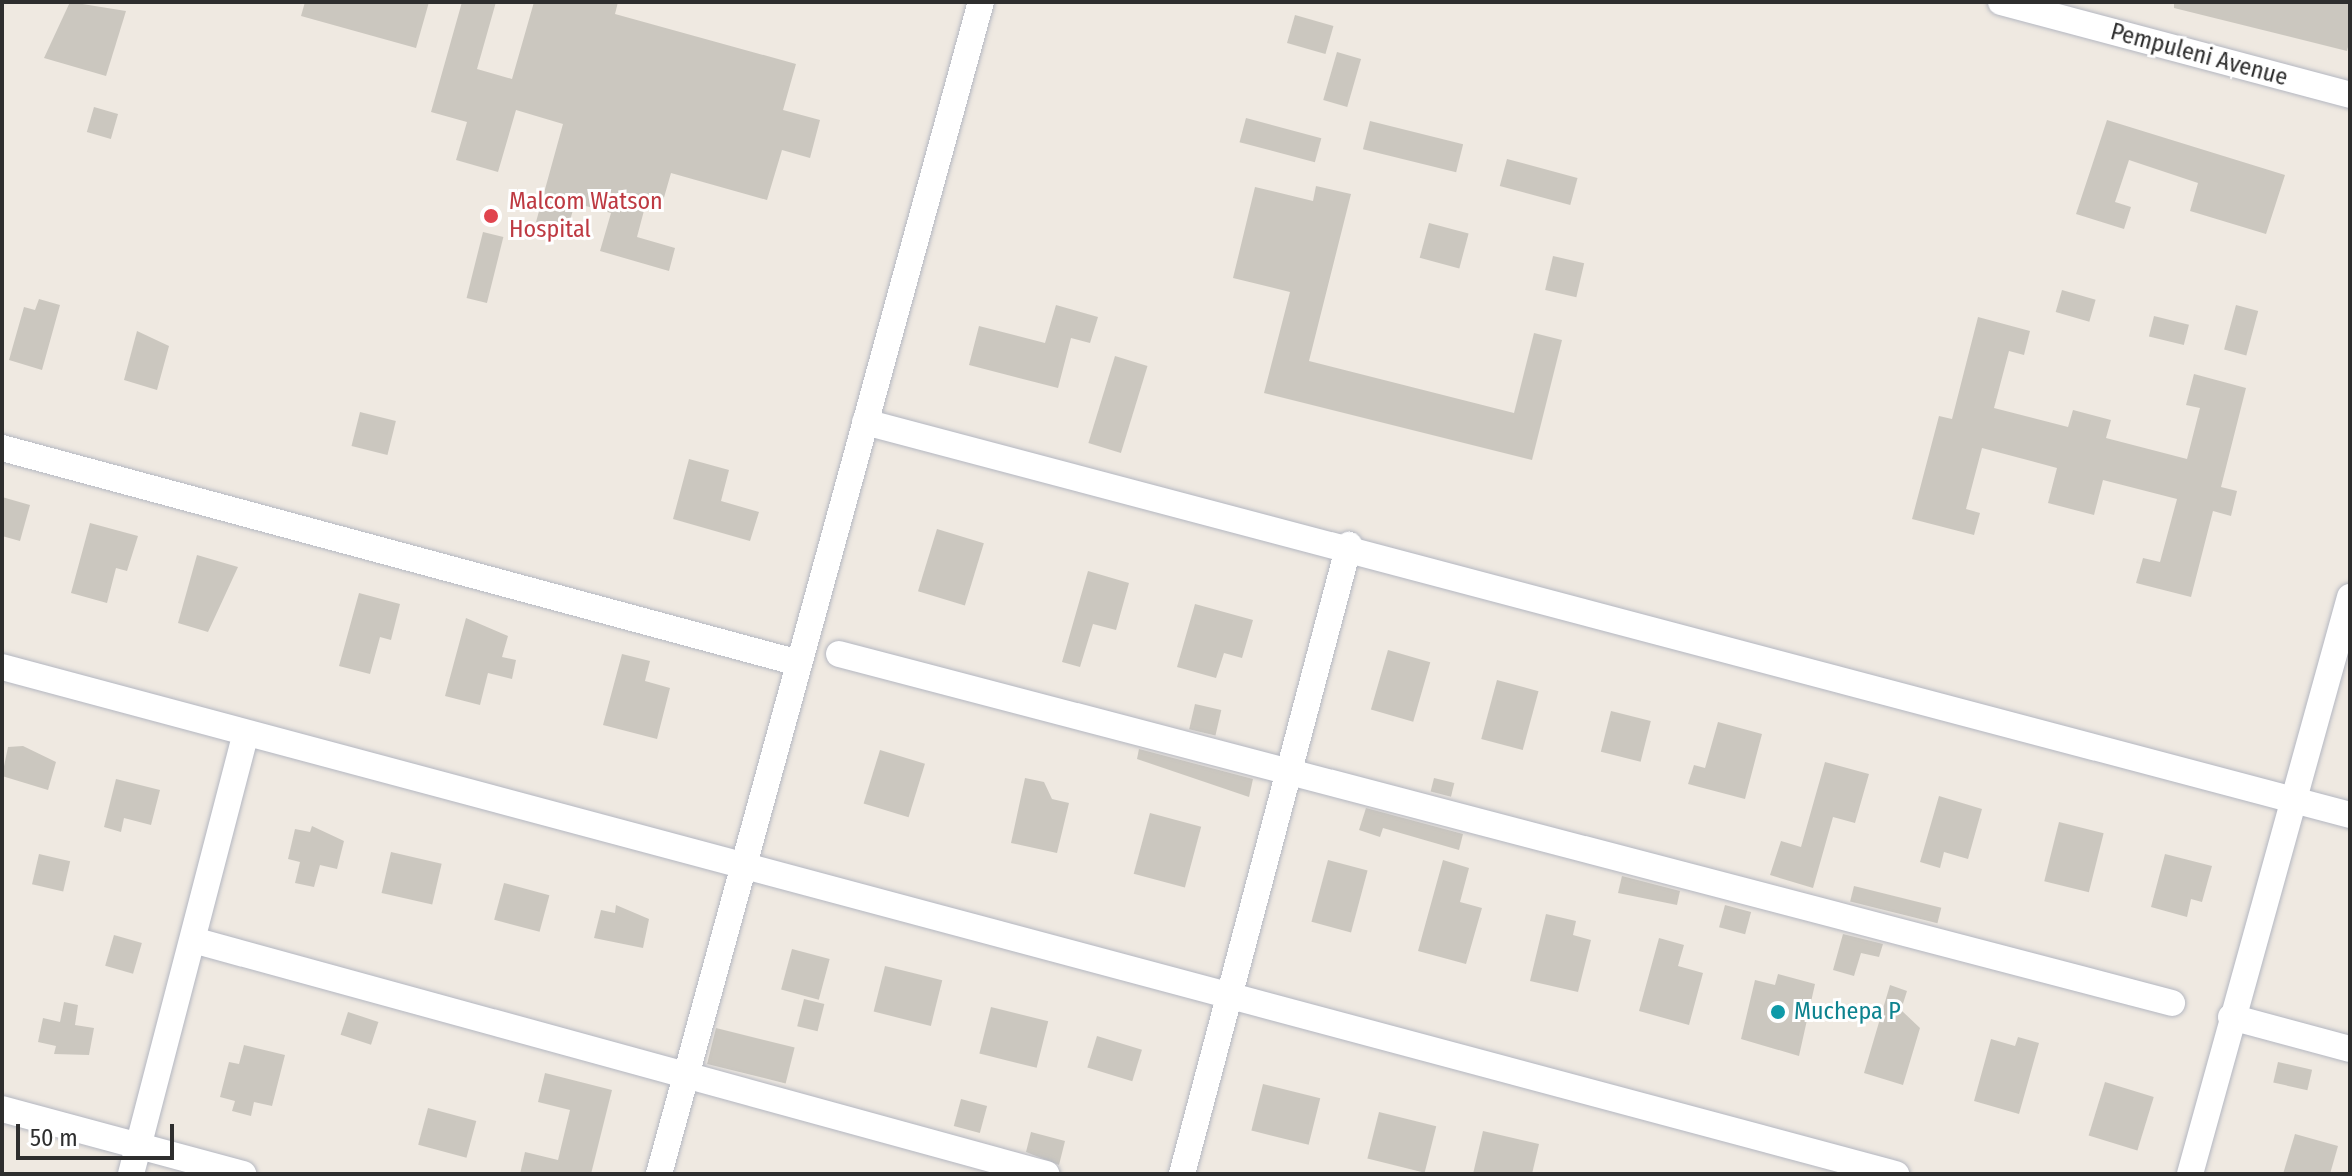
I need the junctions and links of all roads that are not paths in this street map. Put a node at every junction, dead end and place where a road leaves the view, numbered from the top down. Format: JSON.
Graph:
{"nodes":[{"id":1,"x":981,"y":2,"type":"edge"},
{"id":2,"x":2001,"y":2,"type":"edge"},
{"id":3,"x":2029,"y":6,"type":"edge"},
{"id":4,"x":2350,"y":95,"type":"edge"},
{"id":5,"x":865,"y":422,"type":"junction"},
{"id":6,"x":2,"y":448,"type":"edge"},
{"id":7,"x":1349,"y":545,"type":"junction"},
{"id":8,"x":2350,"y":597,"type":"edge"},
{"id":9,"x":839,"y":654,"type":"dead end"},
{"id":10,"x":799,"y":663,"type":"junction"},
{"id":11,"x":2,"y":667,"type":"edge"},
{"id":12,"x":245,"y":736,"type":"junction"},
{"id":13,"x":1289,"y":773,"type":"junction"},
{"id":14,"x":2296,"y":800,"type":"junction"},
{"id":15,"x":2350,"y":815,"type":"edge"},
{"id":16,"x":743,"y":868,"type":"junction"},
{"id":17,"x":193,"y":940,"type":"junction"},
{"id":18,"x":1231,"y":996,"type":"junction"},
{"id":19,"x":2172,"y":1003,"type":"dead end"},
{"id":20,"x":2231,"y":1017,"type":"junction"},
{"id":21,"x":2350,"y":1049,"type":"edge"},
{"id":22,"x":685,"y":1079,"type":"junction"},
{"id":23,"x":2,"y":1109,"type":"edge"},
{"id":24,"x":140,"y":1145,"type":"junction"},
{"id":25,"x":131,"y":1174,"type":"edge"},
{"id":26,"x":243,"y":1174,"type":"edge"},
{"id":27,"x":659,"y":1174,"type":"edge"},
{"id":28,"x":1046,"y":1174,"type":"edge"},
{"id":29,"x":1182,"y":1174,"type":"edge"},
{"id":30,"x":1896,"y":1174,"type":"edge"},
{"id":31,"x":2190,"y":1174,"type":"edge"}],
"edges":[{"from":1,"to":5,"type":"street"},
{"from":2,"to":3,"type":"street","name":"Pempuleni Avenue"},
{"from":3,"to":4,"type":"street","name":"Pempuleni Avenue"},
{"from":5,"to":7,"type":"street"},
{"from":5,"to":10,"type":"street"},
{"from":6,"to":10,"type":"street"},
{"from":7,"to":13,"type":"street"},
{"from":7,"to":14,"type":"street"},
{"from":8,"to":14,"type":"street"},
{"from":9,"to":13,"type":"street"},
{"from":10,"to":16,"type":"street"},
{"from":11,"to":12,"type":"street"},
{"from":12,"to":16,"type":"street"},
{"from":12,"to":17,"type":"street"},
{"from":13,"to":18,"type":"street"},
{"from":13,"to":19,"type":"street"},
{"from":14,"to":15,"type":"street"},
{"from":14,"to":20,"type":"street"},
{"from":16,"to":18,"type":"street"},
{"from":16,"to":22,"type":"street"},
{"from":17,"to":22,"type":"street"},
{"from":17,"to":24,"type":"street"},
{"from":18,"to":29,"type":"street"},
{"from":18,"to":30,"type":"street"},
{"from":20,"to":21,"type":"street"},
{"from":20,"to":31,"type":"street"},
{"from":22,"to":27,"type":"street"},
{"from":22,"to":28,"type":"street"},
{"from":23,"to":24,"type":"street"},
{"from":24,"to":25,"type":"street"},
{"from":24,"to":26,"type":"street"}]}
